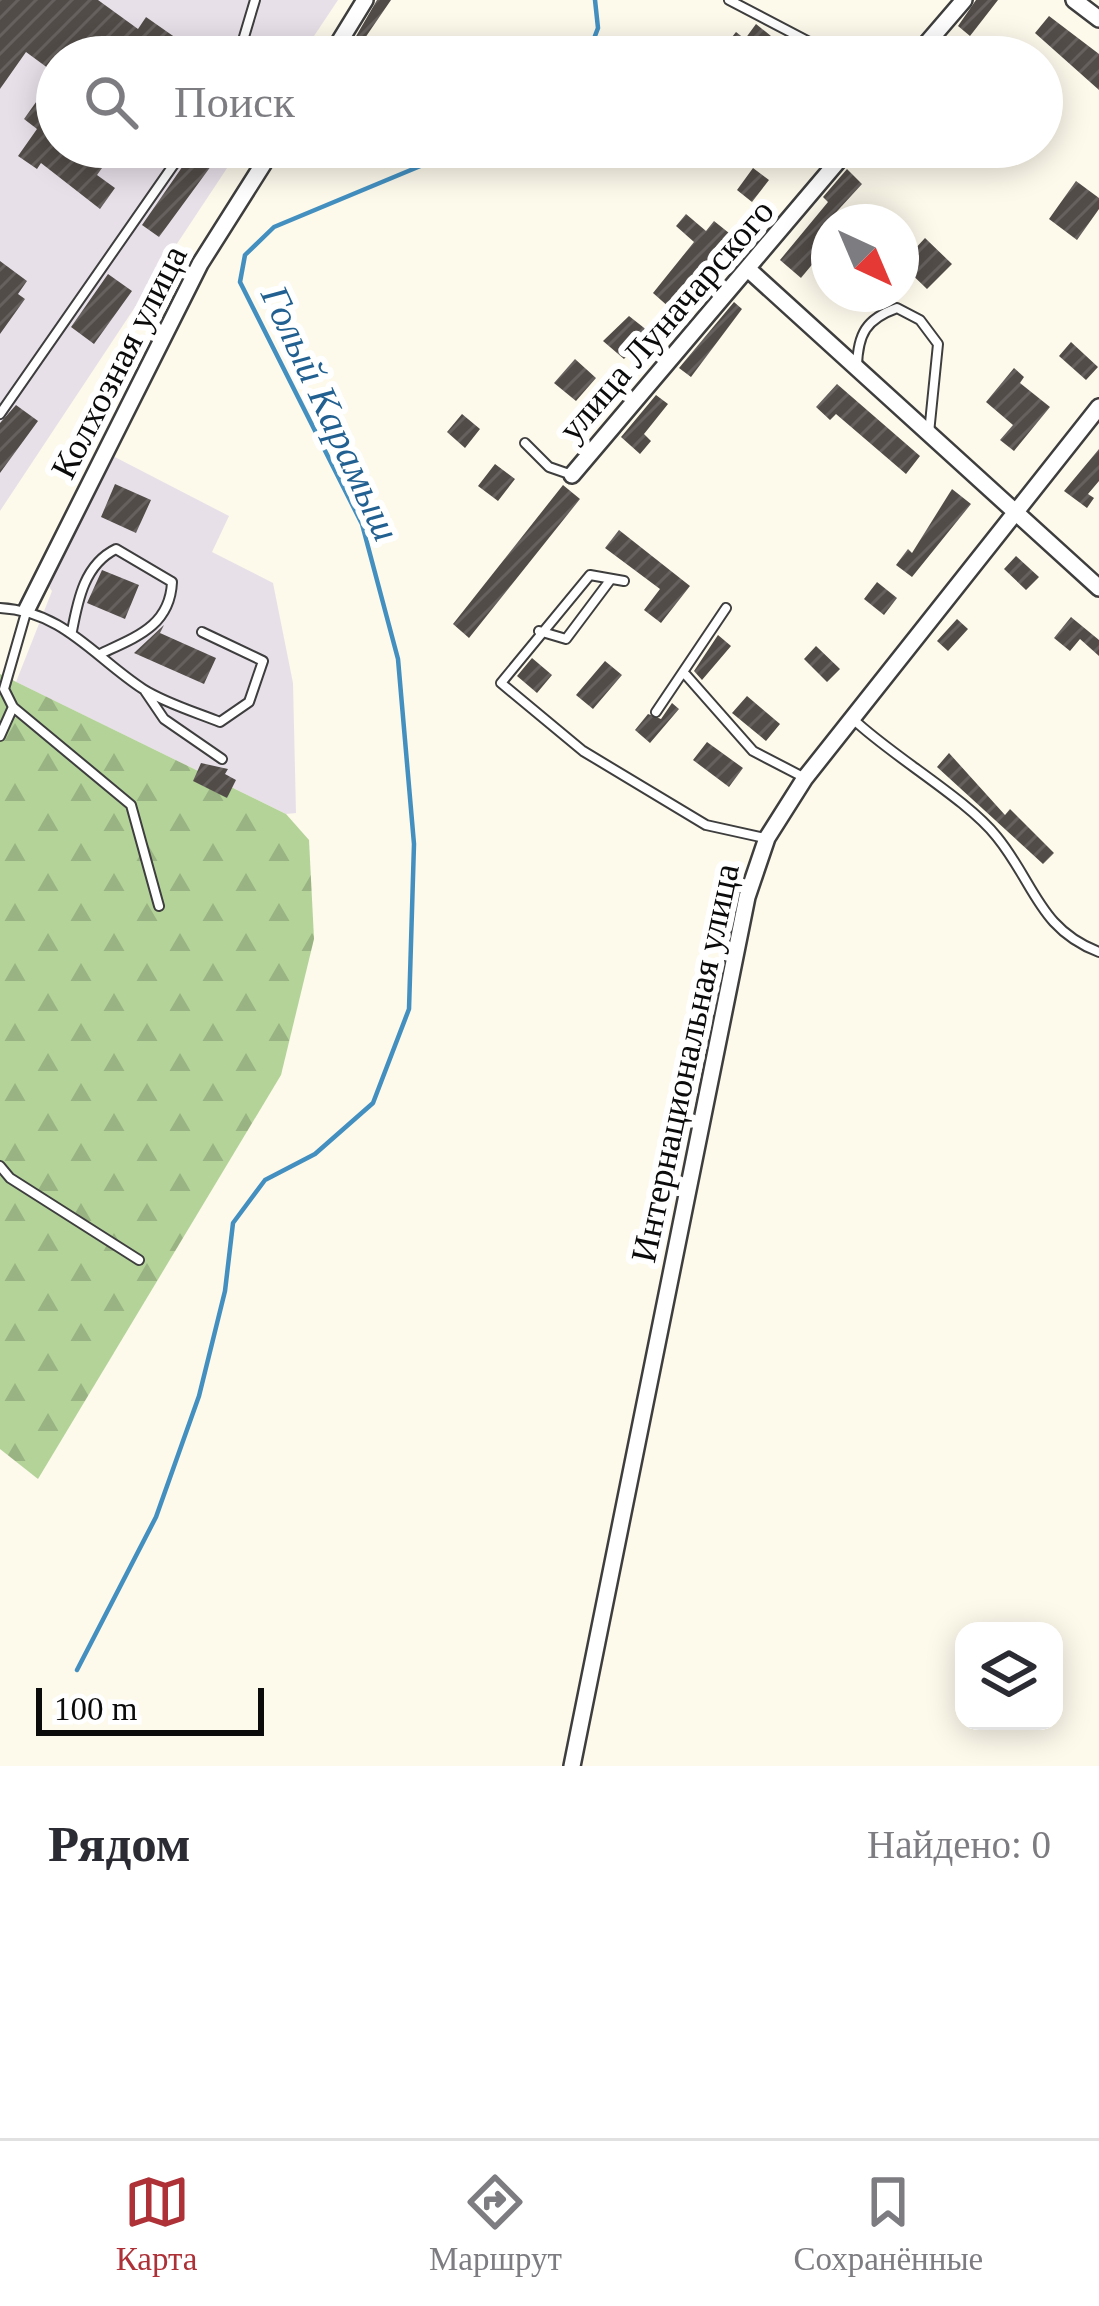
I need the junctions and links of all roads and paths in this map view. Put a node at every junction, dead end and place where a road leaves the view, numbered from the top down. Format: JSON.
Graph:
{"nodes":[{"id":1,"x":255,"y":0,"type":"edge"},
{"id":2,"x":365,"y":0,"type":"edge"},
{"id":3,"x":729,"y":0,"type":"edge"},
{"id":4,"x":964,"y":0,"type":"edge"},
{"id":5,"x":1074,"y":0,"type":"edge"},
{"id":6,"x":1099,"y":19,"type":"edge"},
{"id":7,"x":244,"y":36,"type":"edge"},
{"id":8,"x":343,"y":36,"type":"edge"},
{"id":9,"x":798,"y":36,"type":"edge"},
{"id":10,"x":933,"y":36,"type":"edge"},
{"id":11,"x":171,"y":168,"type":"edge"},
{"id":12,"x":261,"y":168,"type":"edge"},
{"id":13,"x":833,"y":168,"type":"edge"},
{"id":14,"x":749,"y":270,"type":"junction"},
{"id":15,"x":857,"y":368,"type":"junction"},
{"id":16,"x":1099,"y":407,"type":"edge"},
{"id":17,"x":0,"y":414,"type":"edge"},
{"id":18,"x":929,"y":434,"type":"junction"},
{"id":19,"x":525,"y":443,"type":"dead end"},
{"id":20,"x":572,"y":475,"type":"joint"},
{"id":21,"x":1013,"y":511,"type":"junction"},
{"id":22,"x":611,"y":579,"type":"junction"},
{"id":23,"x":624,"y":581,"type":"dead end"},
{"id":24,"x":1099,"y":587,"type":"edge"},
{"id":25,"x":0,"y":608,"type":"edge"},
{"id":26,"x":726,"y":608,"type":"dead end"},
{"id":27,"x":28,"y":609,"type":"junction"},
{"id":28,"x":72,"y":631,"type":"junction"},
{"id":29,"x":202,"y":632,"type":"dead end"},
{"id":30,"x":538,"y":632,"type":"junction"},
{"id":31,"x":100,"y":654,"type":"junction"},
{"id":32,"x":686,"y":674,"type":"junction"},
{"id":33,"x":144,"y":690,"type":"junction"},
{"id":34,"x":13,"y":706,"type":"junction"},
{"id":35,"x":656,"y":712,"type":"dead end"},
{"id":36,"x":852,"y":718,"type":"junction"},
{"id":37,"x":0,"y":736,"type":"edge"},
{"id":38,"x":222,"y":759,"type":"dead end"},
{"id":39,"x":805,"y":778,"type":"junction"},
{"id":40,"x":767,"y":838,"type":"junction"},
{"id":41,"x":159,"y":906,"type":"dead end"},
{"id":42,"x":1099,"y":952,"type":"edge"},
{"id":43,"x":0,"y":1166,"type":"edge"},
{"id":44,"x":139,"y":1261,"type":"dead end"},
{"id":45,"x":572,"y":1766,"type":"edge"}],
"edges":[{"from":1,"to":7,"type":"lane"},
{"from":2,"to":8,"type":"street"},
{"from":3,"to":9,"type":"lane"},
{"from":4,"to":10,"type":"street"},
{"from":5,"to":6,"type":"street"},
{"from":11,"to":17,"type":"lane"},
{"from":12,"to":27,"type":"street","name":"Колхозная улица"},
{"from":13,"to":14,"type":"street","name":"улица Луначарского"},
{"from":14,"to":15,"type":"street"},
{"from":14,"to":20,"type":"street","name":"улица Луначарского"},
{"from":15,"to":18,"type":"street"},
{"from":15,"to":18,"type":"lane"},
{"from":16,"to":21,"type":"street","name":"Интернациональная улица"},
{"from":18,"to":21,"type":"street"},
{"from":19,"to":20,"type":"lane"},
{"from":21,"to":24,"type":"street"},
{"from":21,"to":36,"type":"street","name":"Интернациональная улица"},
{"from":22,"to":23,"type":"lane"},
{"from":22,"to":30,"type":"lane"},
{"from":22,"to":30,"type":"lane"},
{"from":25,"to":27,"type":"lane"},
{"from":26,"to":32,"type":"lane"},
{"from":27,"to":28,"type":"lane"},
{"from":27,"to":34,"type":"lane"},
{"from":28,"to":31,"type":"lane"},
{"from":28,"to":31,"type":"lane"},
{"from":29,"to":33,"type":"lane"},
{"from":30,"to":40,"type":"lane"},
{"from":31,"to":33,"type":"lane"},
{"from":32,"to":35,"type":"lane"},
{"from":32,"to":39,"type":"lane"},
{"from":33,"to":38,"type":"lane"},
{"from":34,"to":37,"type":"lane"},
{"from":34,"to":41,"type":"lane"},
{"from":36,"to":39,"type":"street","name":"Интернациональная улица"},
{"from":36,"to":42,"type":"lane"},
{"from":39,"to":40,"type":"street","name":"Интернациональная улица"},
{"from":40,"to":45,"type":"street","name":"Интернациональная улица"},
{"from":43,"to":44,"type":"lane"}]}
